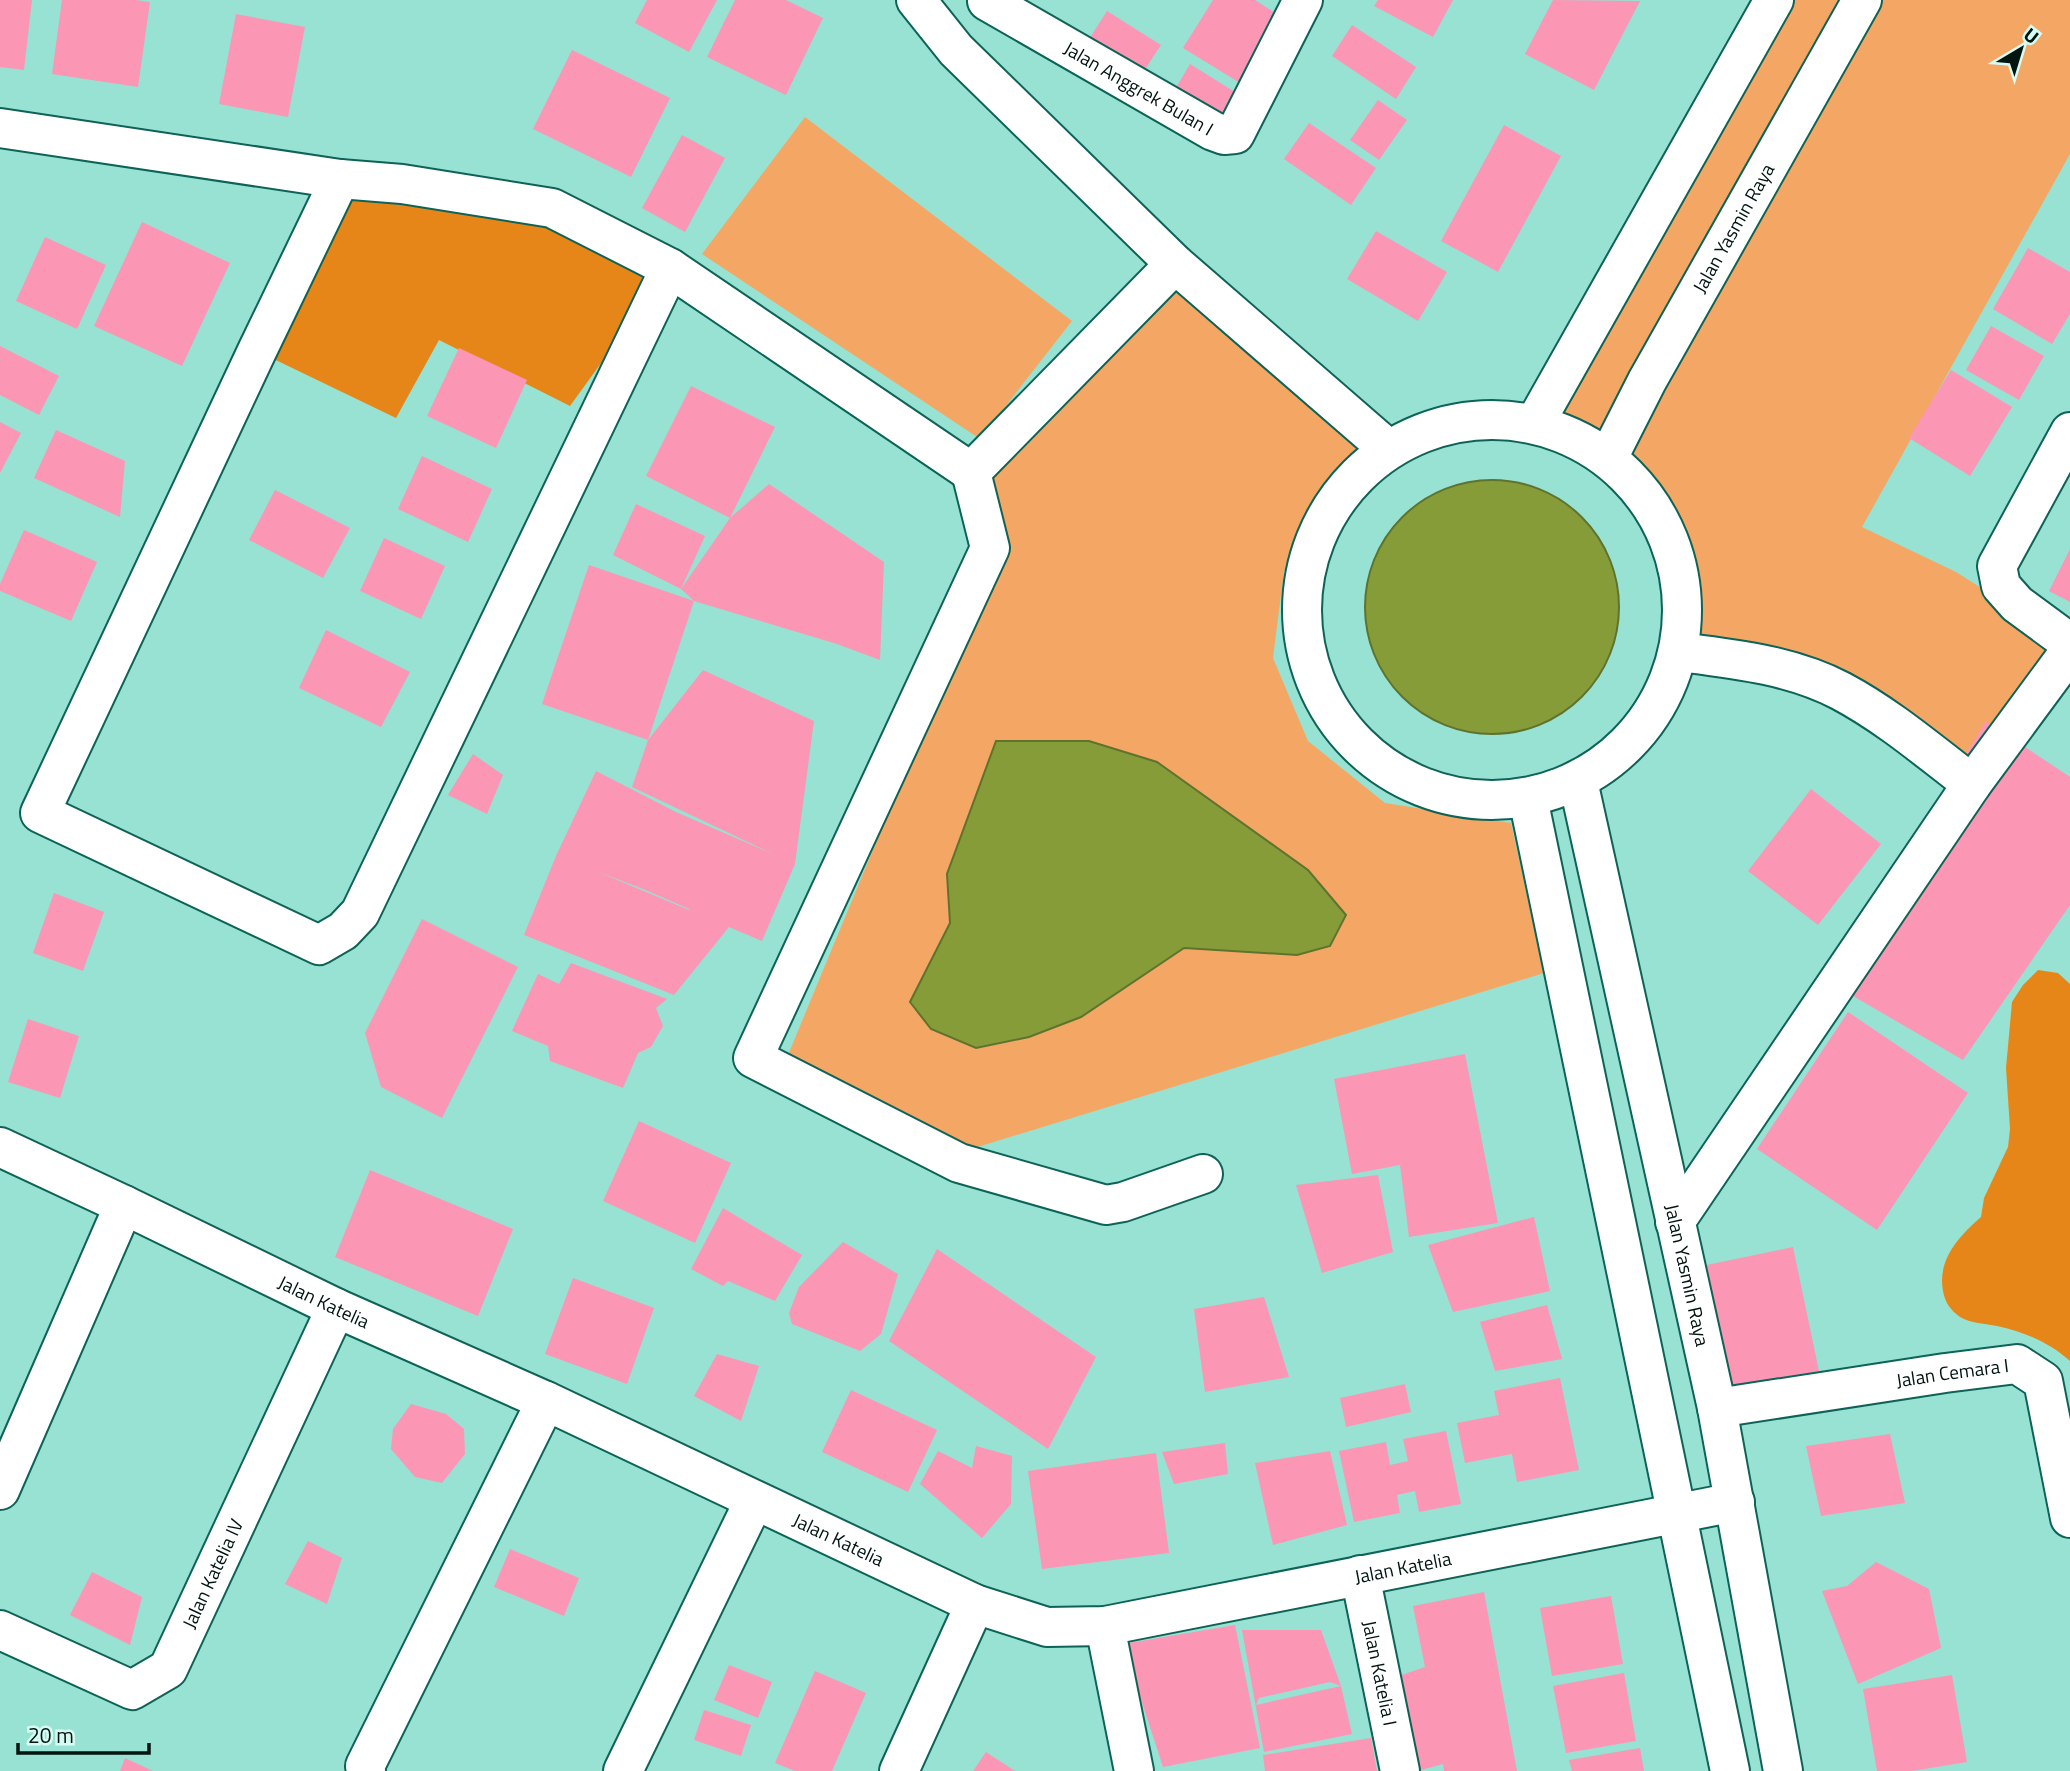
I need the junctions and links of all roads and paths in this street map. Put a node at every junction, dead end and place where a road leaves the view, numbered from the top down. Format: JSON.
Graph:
{"nodes":[{"id":1,"x":916,"y":0,"type":"edge"},
{"id":2,"x":1303,"y":0,"type":"edge"},
{"id":3,"x":1774,"y":0,"type":"edge"},
{"id":4,"x":1862,"y":0,"type":"edge"},
{"id":5,"x":987,"y":1,"type":"edge"},
{"id":6,"x":956,"y":50,"type":"junction"},
{"id":7,"x":4,"y":137,"type":"edge"},
{"id":8,"x":340,"y":179,"type":"junction"},
{"id":9,"x":1175,"y":264,"type":"junction"},
{"id":10,"x":670,"y":268,"type":"junction"},
{"id":11,"x":1535,"y":423,"type":"junction"},
{"id":12,"x":2070,"y":432,"type":"edge"},
{"id":13,"x":1387,"y":448,"type":"junction"},
{"id":14,"x":1608,"y":458,"type":"junction"},
{"id":15,"x":971,"y":472,"type":"junction"},
{"id":16,"x":2070,"y":643,"type":"edge"},
{"id":17,"x":2070,"y":651,"type":"edge"},
{"id":18,"x":1680,"y":652,"type":"junction"},
{"id":19,"x":1578,"y":781,"type":"junction"},
{"id":20,"x":1972,"y":785,"type":"junction"},
{"id":21,"x":1528,"y":798,"type":"junction"},
{"id":22,"x":0,"y":1147,"type":"edge"},
{"id":23,"x":1203,"y":1174,"type":"dead end"},
{"id":24,"x":124,"y":1205,"type":"junction"},
{"id":25,"x":1675,"y":1222,"type":"junction"},
{"id":26,"x":336,"y":1308,"type":"junction"},
{"id":27,"x":546,"y":1401,"type":"junction"},
{"id":28,"x":1717,"y":1408,"type":"junction"},
{"id":29,"x":0,"y":1490,"type":"edge"},
{"id":30,"x":754,"y":1501,"type":"junction"},
{"id":31,"x":1735,"y":1502,"type":"junction"},
{"id":32,"x":1676,"y":1513,"type":"junction"},
{"id":33,"x":2070,"y":1518,"type":"edge"},
{"id":34,"x":1360,"y":1575,"type":"junction"},
{"id":35,"x":975,"y":1604,"type":"junction"},
{"id":36,"x":1105,"y":1626,"type":"junction"},
{"id":37,"x":0,"y":1630,"type":"edge"},
{"id":38,"x":366,"y":1771,"type":"edge"},
{"id":39,"x":623,"y":1771,"type":"edge"},
{"id":40,"x":899,"y":1771,"type":"edge"},
{"id":41,"x":1133,"y":1771,"type":"edge"},
{"id":42,"x":1400,"y":1771,"type":"edge"},
{"id":43,"x":1730,"y":1771,"type":"edge"},
{"id":44,"x":1783,"y":1771,"type":"edge"}],
"edges":[{"from":1,"to":6,"type":"street"},
{"from":2,"to":5,"type":"street","name":"Jalan Anggrek Bulan I"},
{"from":3,"to":11,"type":"street"},
{"from":4,"to":14,"type":"street","name":"Jalan Yasmin Raya"},
{"from":5,"to":6,"type":"street"},
{"from":6,"to":9,"type":"street"},
{"from":7,"to":8,"type":"street"},
{"from":8,"to":10,"type":"street"},
{"from":8,"to":10,"type":"street"},
{"from":9,"to":13,"type":"street"},
{"from":9,"to":15,"type":"street"},
{"from":10,"to":15,"type":"street"},
{"from":11,"to":13,"type":"street"},
{"from":11,"to":14,"type":"street"},
{"from":12,"to":16,"type":"street"},
{"from":13,"to":21,"type":"street"},
{"from":14,"to":18,"type":"street"},
{"from":15,"to":23,"type":"street"},
{"from":17,"to":20,"type":"street"},
{"from":18,"to":19,"type":"street"},
{"from":18,"to":20,"type":"street"},
{"from":19,"to":21,"type":"street"},
{"from":19,"to":25,"type":"street","name":"Jalan Yasmin Raya"},
{"from":20,"to":25,"type":"street"},
{"from":21,"to":32,"type":"street"},
{"from":22,"to":24,"type":"street","name":"Jalan Katelia"},
{"from":24,"to":26,"type":"street","name":"Jalan Katelia"},
{"from":24,"to":29,"type":"street"},
{"from":25,"to":28,"type":"street","name":"Jalan Yasmin Raya"},
{"from":26,"to":27,"type":"street","name":"Jalan Katelia"},
{"from":26,"to":37,"type":"street","name":"Jalan Katelia IV"},
{"from":27,"to":30,"type":"street","name":"Jalan Katelia"},
{"from":27,"to":38,"type":"street"},
{"from":28,"to":31,"type":"street","name":"Jalan Yasmin Raya"},
{"from":28,"to":33,"type":"street","name":"Jalan Cemara I"},
{"from":30,"to":35,"type":"street","name":"Jalan Katelia"},
{"from":30,"to":39,"type":"street"},
{"from":31,"to":32,"type":"street","name":"Jalan Katelia"},
{"from":31,"to":44,"type":"street","name":"Jalan Yasmin Raya"},
{"from":32,"to":34,"type":"street","name":"Jalan Katelia"},
{"from":32,"to":43,"type":"street"},
{"from":34,"to":36,"type":"street","name":"Jalan Katelia"},
{"from":34,"to":42,"type":"street","name":"Jalan Katelia I"},
{"from":35,"to":36,"type":"street","name":"Jalan Katelia"},
{"from":35,"to":40,"type":"street"},
{"from":36,"to":41,"type":"street"}]}
